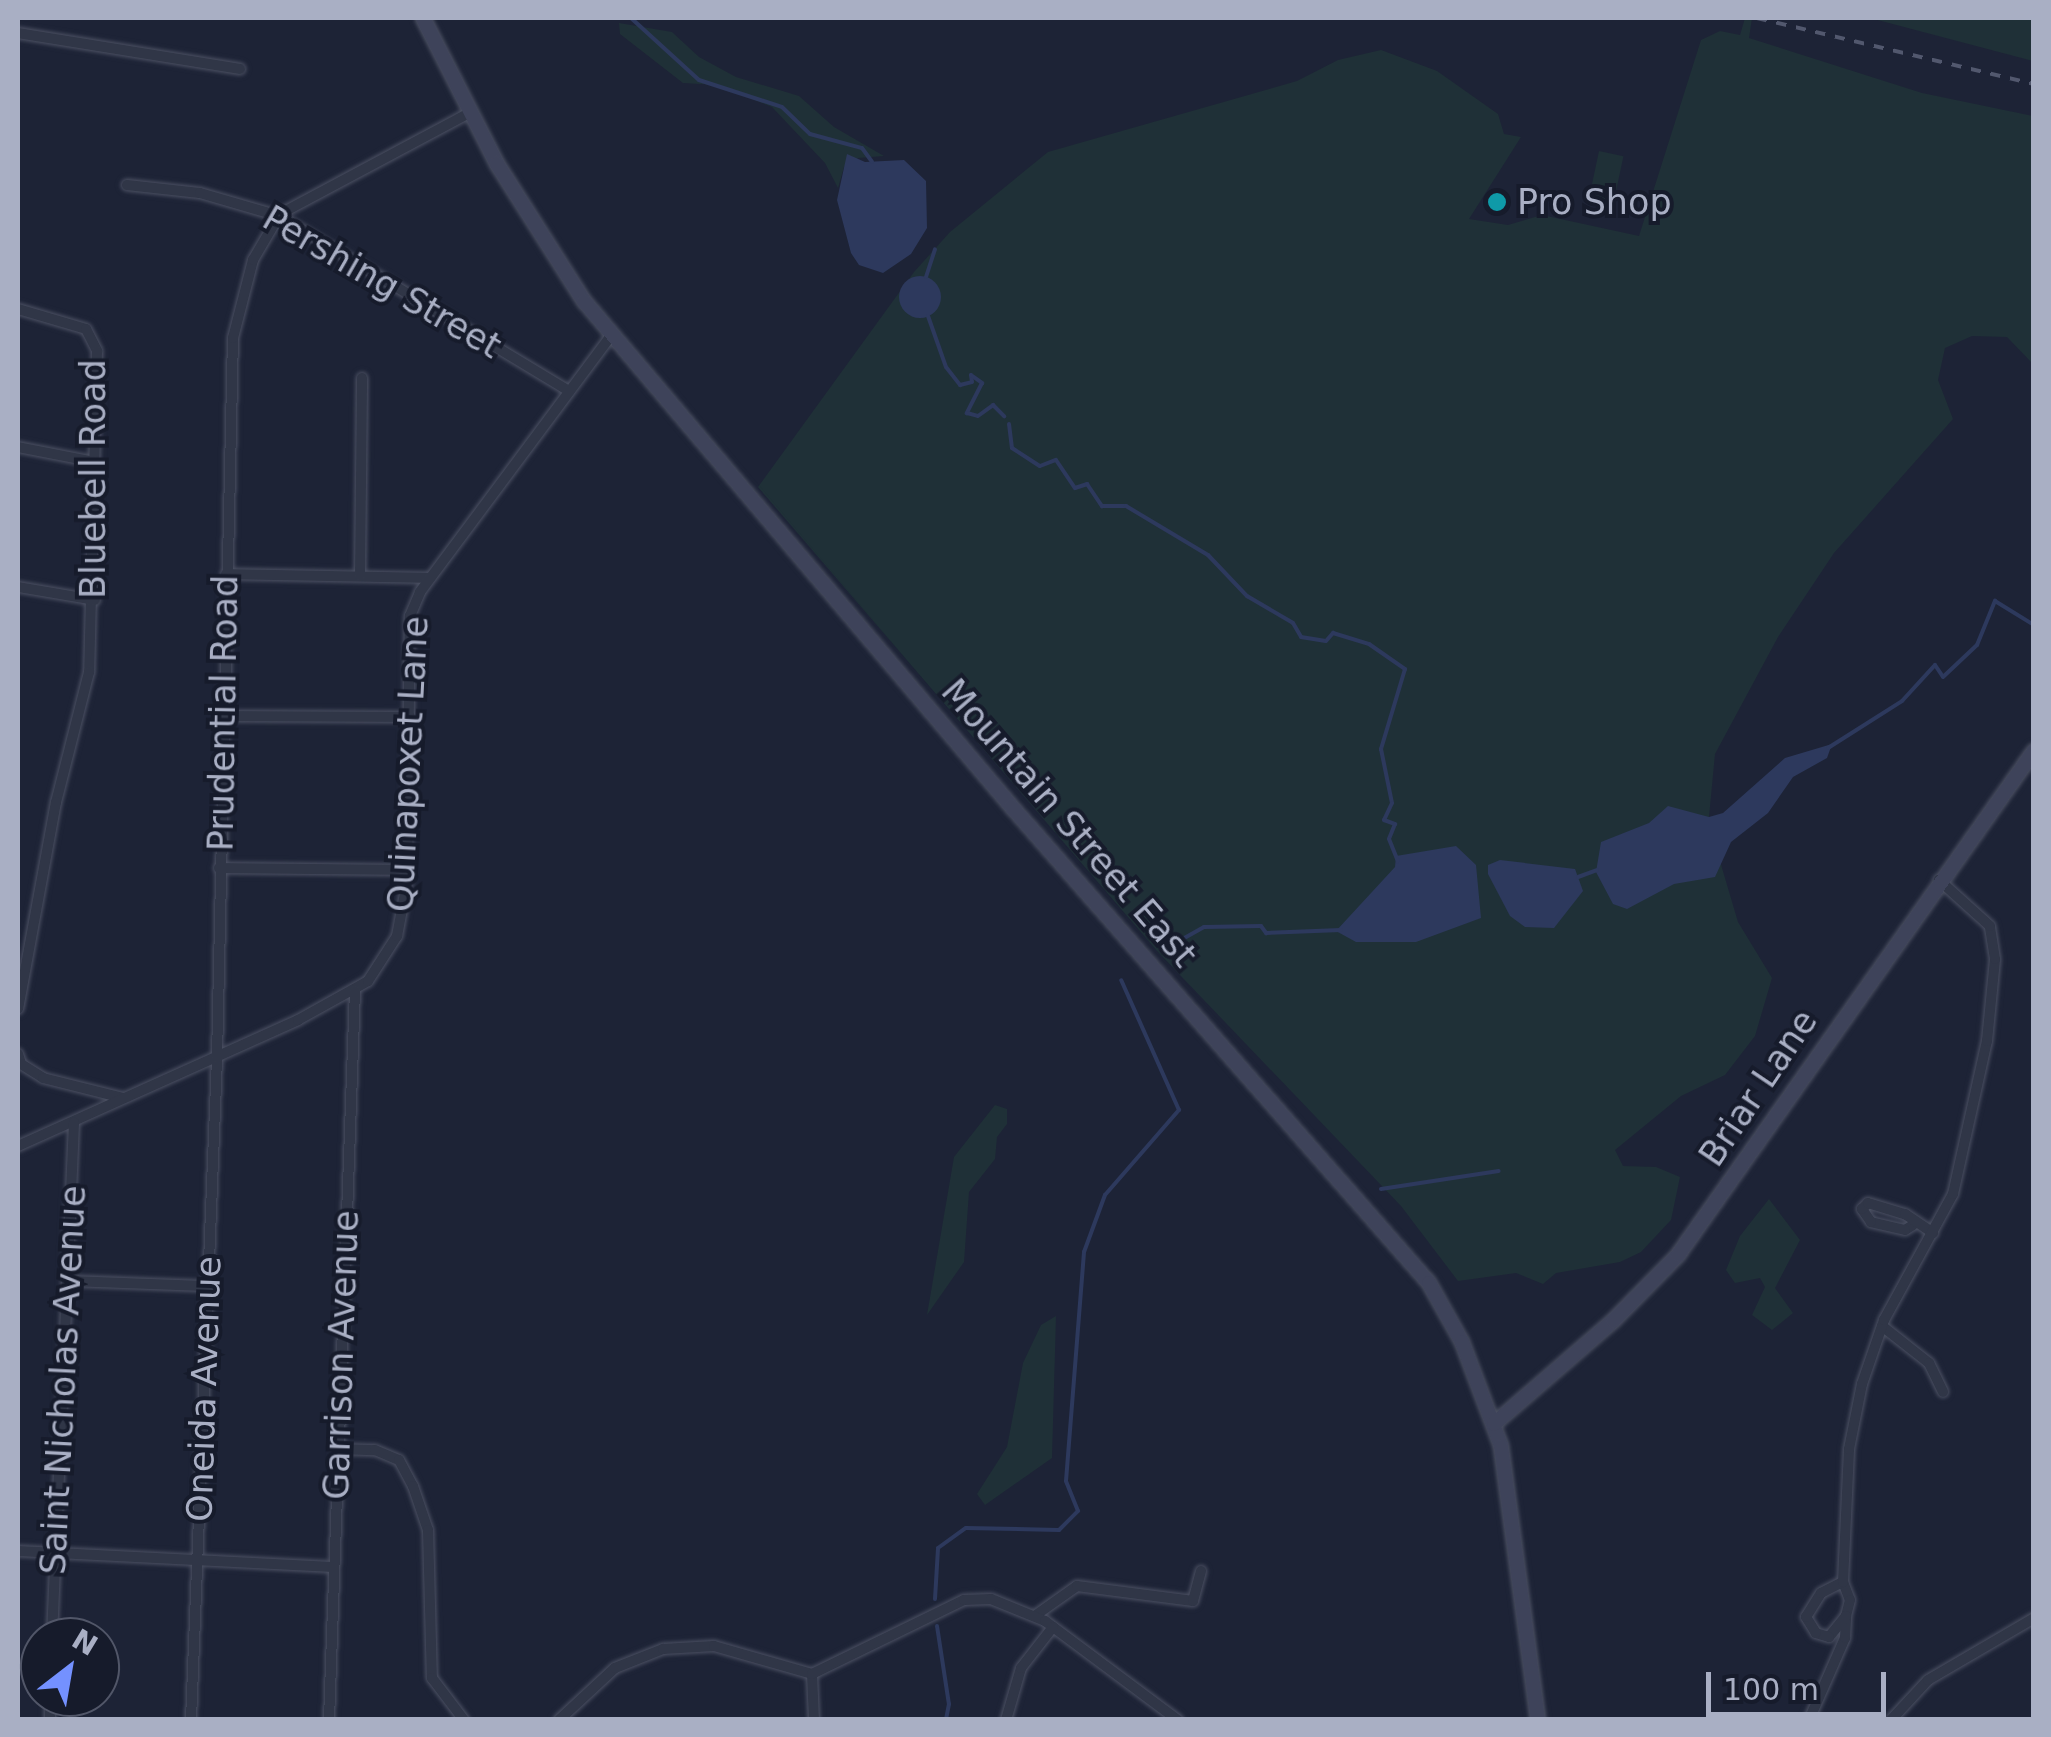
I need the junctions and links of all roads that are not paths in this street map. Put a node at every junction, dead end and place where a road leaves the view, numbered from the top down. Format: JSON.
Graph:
{"nodes":[{"id":1,"x":423,"y":18,"type":"edge"},
{"id":2,"x":18,"y":32,"type":"edge"},
{"id":3,"x":240,"y":69,"type":"dead end"},
{"id":4,"x":469,"y":112,"type":"junction"},
{"id":5,"x":127,"y":185,"type":"dead end"},
{"id":6,"x":279,"y":216,"type":"junction"},
{"id":7,"x":18,"y":308,"type":"edge"},
{"id":8,"x":612,"y":334,"type":"junction"},
{"id":9,"x":362,"y":378,"type":"dead end"},
{"id":10,"x":569,"y":392,"type":"junction"},
{"id":11,"x":18,"y":447,"type":"edge"},
{"id":12,"x":95,"y":462,"type":"junction"},
{"id":13,"x":226,"y":574,"type":"junction"},
{"id":14,"x":360,"y":576,"type":"junction"},
{"id":15,"x":430,"y":578,"type":"junction"},
{"id":16,"x":18,"y":587,"type":"edge"},
{"id":17,"x":95,"y":600,"type":"junction"},
{"id":18,"x":223,"y":716,"type":"junction"},
{"id":19,"x":410,"y":717,"type":"junction"},
{"id":20,"x":2034,"y":751,"type":"edge"},
{"id":21,"x":219,"y":868,"type":"junction"},
{"id":22,"x":407,"y":870,"type":"junction"},
{"id":23,"x":1938,"y":880,"type":"junction"},
{"id":24,"x":355,"y":990,"type":"junction"},
{"id":25,"x":18,"y":1009,"type":"edge"},
{"id":26,"x":18,"y":1054,"type":"edge"},
{"id":27,"x":216,"y":1058,"type":"junction"},
{"id":28,"x":122,"y":1098,"type":"junction"},
{"id":29,"x":74,"y":1122,"type":"junction"},
{"id":30,"x":18,"y":1145,"type":"edge"},
{"id":31,"x":1914,"y":1225,"type":"dead end"},
{"id":32,"x":1932,"y":1233,"type":"junction"},
{"id":33,"x":68,"y":1282,"type":"junction"},
{"id":34,"x":206,"y":1286,"type":"junction"},
{"id":35,"x":1882,"y":1326,"type":"junction"},
{"id":36,"x":1943,"y":1392,"type":"dead end"},
{"id":37,"x":1494,"y":1424,"type":"junction"},
{"id":38,"x":338,"y":1449,"type":"junction"},
{"id":39,"x":18,"y":1551,"type":"edge"},
{"id":40,"x":54,"y":1553,"type":"junction"},
{"id":41,"x":198,"y":1556,"type":"junction"},
{"id":42,"x":333,"y":1567,"type":"junction"},
{"id":43,"x":1201,"y":1571,"type":"dead end"},
{"id":44,"x":1843,"y":1582,"type":"junction"},
{"id":45,"x":1036,"y":1616,"type":"junction"},
{"id":46,"x":1846,"y":1616,"type":"junction"},
{"id":47,"x":52,"y":1617,"type":"edge"},
{"id":48,"x":2034,"y":1618,"type":"edge"},
{"id":49,"x":1053,"y":1627,"type":"junction"},
{"id":50,"x":812,"y":1674,"type":"junction"},
{"id":51,"x":192,"y":1720,"type":"edge"},
{"id":52,"x":329,"y":1720,"type":"edge"},
{"id":53,"x":464,"y":1720,"type":"edge"},
{"id":54,"x":559,"y":1720,"type":"edge"},
{"id":55,"x":814,"y":1720,"type":"edge"},
{"id":56,"x":1006,"y":1720,"type":"edge"},
{"id":57,"x":1178,"y":1720,"type":"edge"},
{"id":58,"x":1538,"y":1720,"type":"edge"},
{"id":59,"x":1810,"y":1720,"type":"edge"},
{"id":60,"x":1890,"y":1720,"type":"edge"}],
"edges":[{"from":1,"to":4,"type":"main road","name":"Mountain Street East"},
{"from":2,"to":3,"type":"street"},
{"from":4,"to":6,"type":"street"},
{"from":4,"to":8,"type":"main road","name":"Mountain Street East"},
{"from":5,"to":6,"type":"street","name":"Pershing Street"},
{"from":6,"to":10,"type":"street","name":"Pershing Street"},
{"from":6,"to":13,"type":"street","name":"Prudential Road"},
{"from":7,"to":12,"type":"street","name":"Bluebell Road"},
{"from":8,"to":10,"type":"street","name":"Quinapoxet Lane"},
{"from":8,"to":37,"type":"main road","name":"Mountain Street East"},
{"from":9,"to":14,"type":"street"},
{"from":10,"to":15,"type":"street","name":"Quinapoxet Lane"},
{"from":11,"to":12,"type":"street"},
{"from":12,"to":17,"type":"street","name":"Bluebell Road"},
{"from":13,"to":14,"type":"street"},
{"from":13,"to":18,"type":"street","name":"Prudential Road"},
{"from":14,"to":15,"type":"street"},
{"from":15,"to":19,"type":"street","name":"Quinapoxet Lane"},
{"from":16,"to":17,"type":"street"},
{"from":17,"to":25,"type":"street","name":"Bluebell Road"},
{"from":18,"to":19,"type":"street"},
{"from":18,"to":21,"type":"street","name":"Prudential Road"},
{"from":19,"to":22,"type":"street","name":"Quinapoxet Lane"},
{"from":20,"to":23,"type":"main road","name":"Briar Lane"},
{"from":21,"to":22,"type":"street"},
{"from":21,"to":27,"type":"street","name":"Prudential Road"},
{"from":22,"to":24,"type":"street","name":"Quinapoxet Lane"},
{"from":23,"to":32,"type":"street"},
{"from":23,"to":37,"type":"main road","name":"Briar Lane"},
{"from":24,"to":27,"type":"street","name":"Quinapoxet Lane"},
{"from":24,"to":38,"type":"street","name":"Garrison Avenue"},
{"from":26,"to":28,"type":"street"},
{"from":27,"to":28,"type":"street","name":"Quinapoxet Lane"},
{"from":27,"to":34,"type":"street","name":"Oneida Avenue"},
{"from":28,"to":29,"type":"street","name":"Quinapoxet Lane"},
{"from":29,"to":30,"type":"street","name":"Quinapoxet Lane"},
{"from":29,"to":33,"type":"street","name":"Saint Nicholas Avenue"},
{"from":31,"to":32,"type":"street"},
{"from":32,"to":35,"type":"street"},
{"from":33,"to":34,"type":"street"},
{"from":33,"to":40,"type":"street","name":"Saint Nicholas Avenue"},
{"from":34,"to":41,"type":"street","name":"Oneida Avenue"},
{"from":35,"to":36,"type":"street"},
{"from":35,"to":44,"type":"street"},
{"from":37,"to":58,"type":"main road","name":"Mountain Street East"},
{"from":38,"to":42,"type":"street","name":"Garrison Avenue"},
{"from":38,"to":53,"type":"street"},
{"from":39,"to":40,"type":"street"},
{"from":40,"to":41,"type":"street"},
{"from":40,"to":47,"type":"street","name":"Saint Nicholas Avenue"},
{"from":41,"to":42,"type":"street"},
{"from":41,"to":51,"type":"street","name":"Oneida Avenue"},
{"from":42,"to":52,"type":"street","name":"Garrison Avenue"},
{"from":43,"to":45,"type":"street"},
{"from":44,"to":46,"type":"street"},
{"from":44,"to":46,"type":"street"},
{"from":45,"to":49,"type":"street"},
{"from":45,"to":50,"type":"street"},
{"from":46,"to":59,"type":"street"},
{"from":48,"to":60,"type":"street"},
{"from":49,"to":56,"type":"street"},
{"from":49,"to":57,"type":"street"},
{"from":50,"to":54,"type":"street"},
{"from":50,"to":55,"type":"street"}]}
